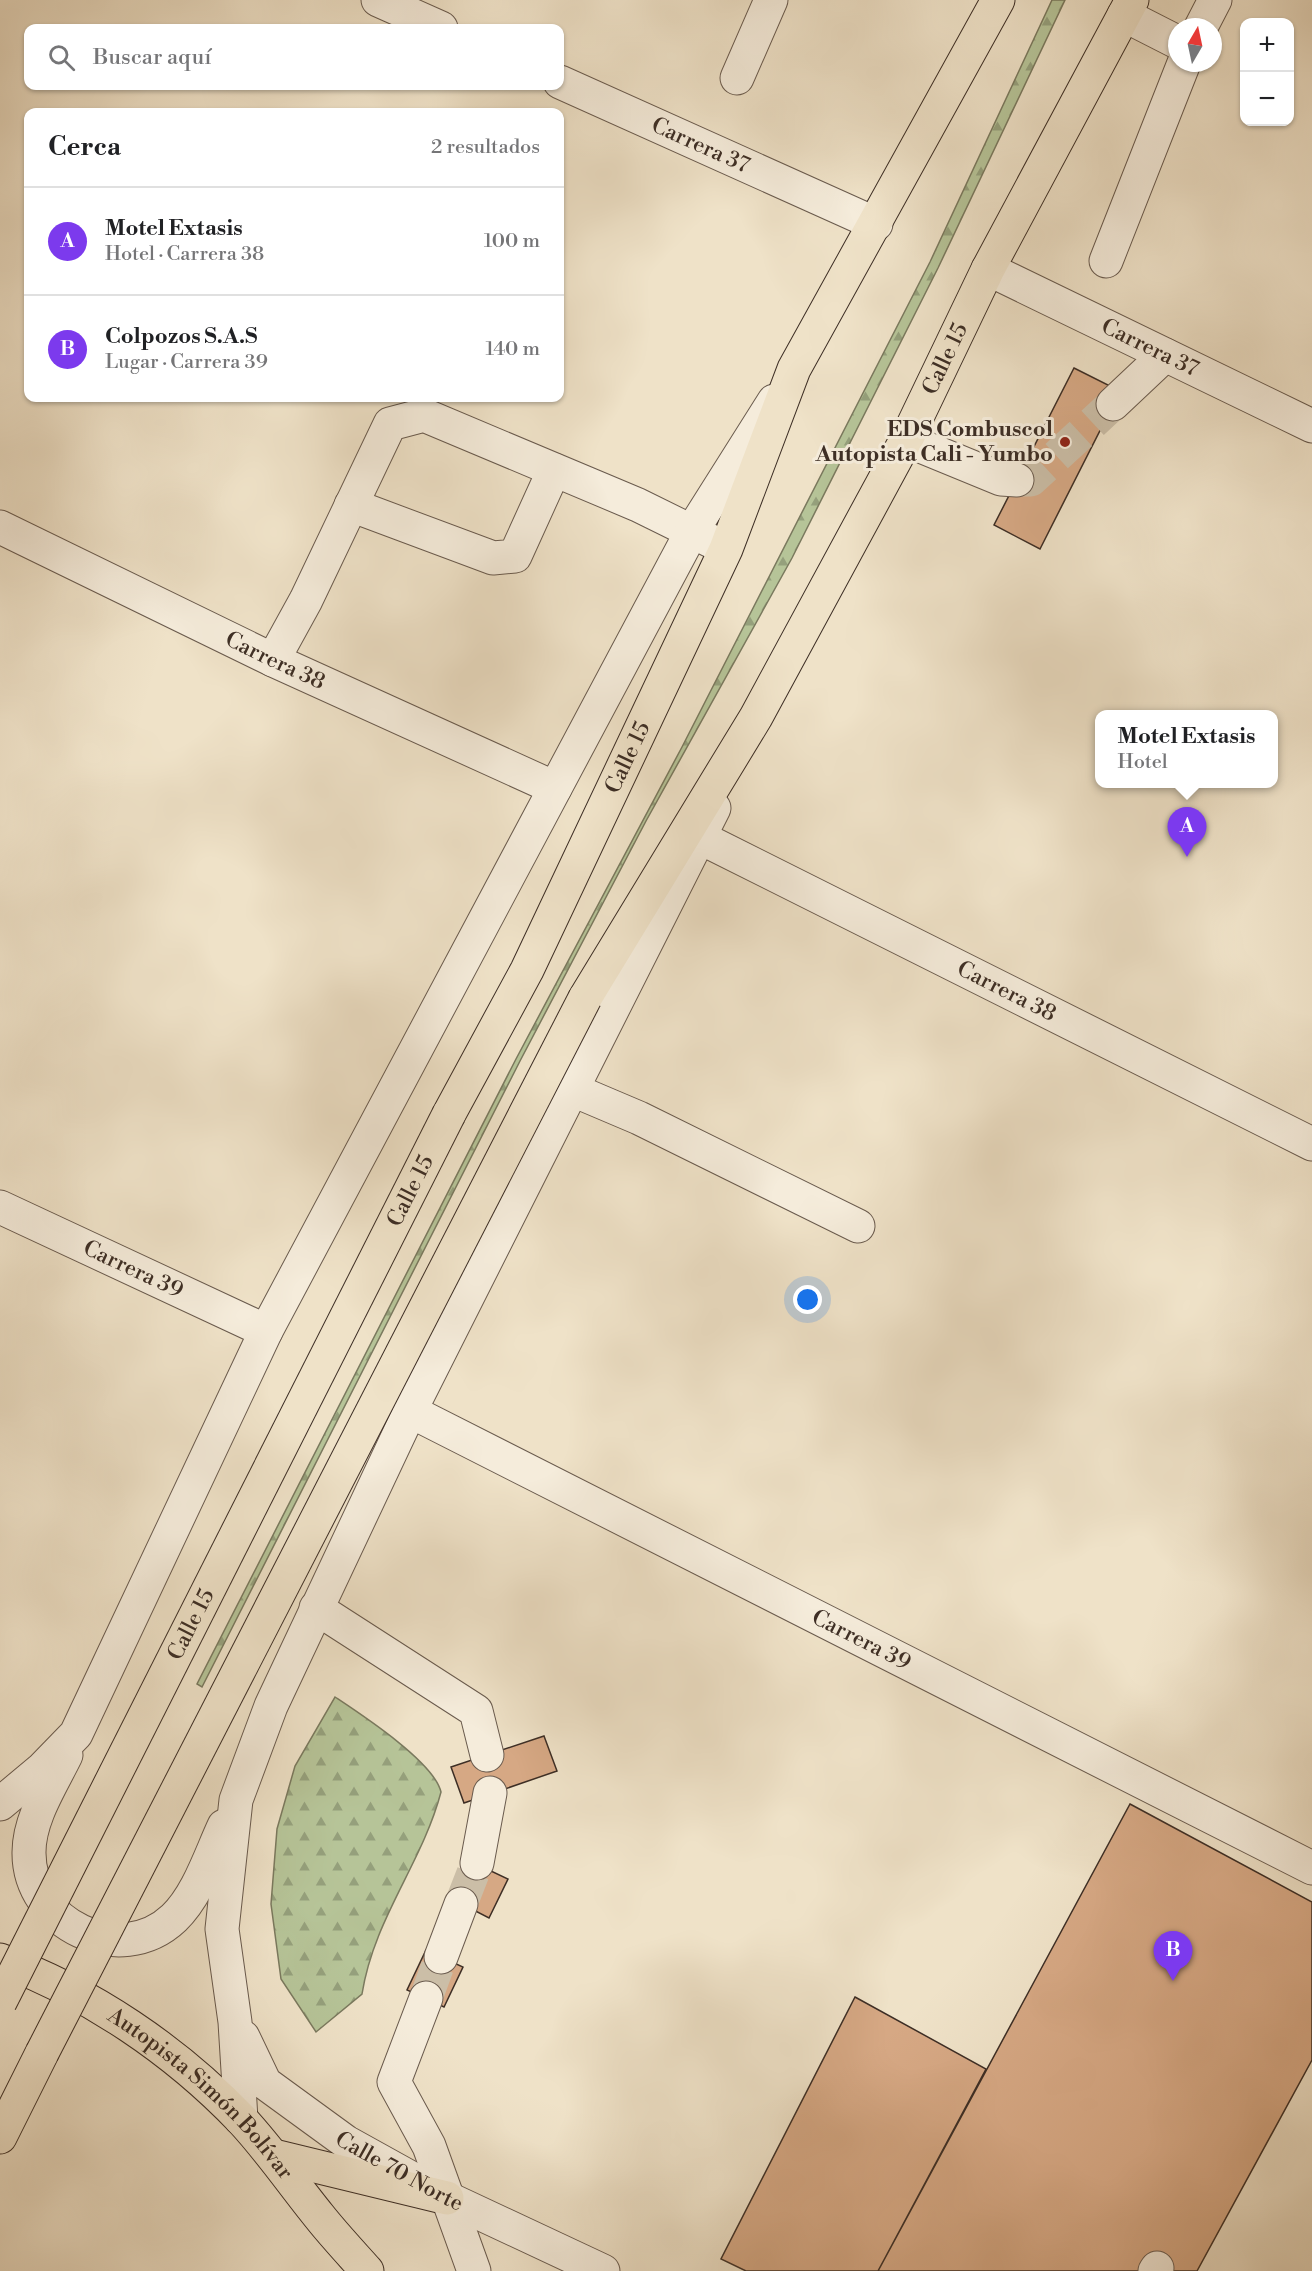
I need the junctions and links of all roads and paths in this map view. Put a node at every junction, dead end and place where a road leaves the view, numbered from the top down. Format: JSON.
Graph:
{"nodes":[{"id":1,"x":378,"y":0,"type":"edge"},
{"id":2,"x":771,"y":0,"type":"edge"},
{"id":3,"x":998,"y":0,"type":"edge"},
{"id":4,"x":1215,"y":0,"type":"edge"},
{"id":5,"x":1128,"y":7,"type":"edge"},
{"id":6,"x":1206,"y":18,"type":"edge"},
{"id":7,"x":432,"y":24,"type":"edge"},
{"id":8,"x":1168,"y":36,"type":"edge"},
{"id":9,"x":1180,"y":72,"type":"edge"},
{"id":10,"x":737,"y":78,"type":"dead end"},
{"id":11,"x":564,"y":84,"type":"edge"},
{"id":12,"x":876,"y":224,"type":"junction"},
{"id":13,"x":1106,"y":261,"type":"dead end"},
{"id":14,"x":988,"y":269,"type":"junction"},
{"id":15,"x":1165,"y":355,"type":"junction"},
{"id":16,"x":794,"y":369,"type":"junction"},
{"id":17,"x":1113,"y":404,"type":"tunnel mouth"},
{"id":18,"x":1312,"y":426,"type":"edge"},
{"id":19,"x":906,"y":440,"type":"junction"},
{"id":20,"x":554,"y":470,"type":"junction"},
{"id":21,"x":1017,"y":480,"type":"tunnel mouth"},
{"id":22,"x":351,"y":505,"type":"junction"},
{"id":23,"x":0,"y":527,"type":"edge"},
{"id":24,"x":692,"y":531,"type":"junction"},
{"id":25,"x":726,"y":549,"type":"junction"},
{"id":26,"x":273,"y":660,"type":"junction"},
{"id":27,"x":756,"y":717,"type":"junction"},
{"id":28,"x":555,"y":788,"type":"junction"},
{"id":29,"x":701,"y":838,"type":"junction"},
{"id":30,"x":573,"y":1090,"type":"junction"},
{"id":31,"x":1312,"y":1144,"type":"edge"},
{"id":32,"x":0,"y":1208,"type":"edge"},
{"id":33,"x":858,"y":1226,"type":"dead end"},
{"id":34,"x":266,"y":1331,"type":"junction"},
{"id":35,"x":410,"y":1411,"type":"junction"},
{"id":36,"x":316,"y":1608,"type":"junction"},
{"id":37,"x":76,"y":1734,"type":"junction"},
{"id":38,"x":487,"y":1755,"type":"dead end"},
{"id":39,"x":490,"y":1793,"type":"dead end"},
{"id":40,"x":236,"y":1800,"type":"junction"},
{"id":41,"x":0,"y":1804,"type":"edge"},
{"id":42,"x":477,"y":1863,"type":"tunnel mouth"},
{"id":43,"x":1312,"y":1868,"type":"edge"},
{"id":44,"x":461,"y":1904,"type":"tunnel mouth"},
{"id":45,"x":441,"y":1957,"type":"tunnel mouth"},
{"id":46,"x":0,"y":1960,"type":"edge"},
{"id":47,"x":426,"y":1998,"type":"tunnel mouth"},
{"id":48,"x":0,"y":2002,"type":"edge"},
{"id":49,"x":235,"y":2022,"type":"junction"},
{"id":50,"x":241,"y":2119,"type":"junction"},
{"id":51,"x":0,"y":2137,"type":"edge"},
{"id":52,"x":274,"y":2156,"type":"junction"},
{"id":53,"x":447,"y":2198,"type":"junction"},
{"id":54,"x":319,"y":2217,"type":"junction"},
{"id":55,"x":348,"y":2271,"type":"edge"},
{"id":56,"x":367,"y":2271,"type":"edge"},
{"id":57,"x":474,"y":2271,"type":"edge"},
{"id":58,"x":603,"y":2271,"type":"edge"}],
"edges":[{"from":1,"to":7,"type":"street"},
{"from":2,"to":10,"type":"street"},
{"from":3,"to":12,"type":"main road","name":"Calle 15"},
{"from":4,"to":6,"type":"street"},
{"from":5,"to":8,"type":"street"},
{"from":5,"to":14,"type":"main road","name":"Calle 15"},
{"from":9,"to":13,"type":"street"},
{"from":11,"to":12,"type":"street","name":"Carrera 37"},
{"from":12,"to":16,"type":"main road","name":"Calle 15"},
{"from":14,"to":15,"type":"street","name":"Carrera 37"},
{"from":14,"to":19,"type":"main road","name":"Calle 15"},
{"from":15,"to":17,"type":"street"},
{"from":15,"to":18,"type":"street","name":"Carrera 37"},
{"from":16,"to":24,"type":"street","name":"Calle 15"},
{"from":16,"to":25,"type":"main road","name":"Calle 15"},
{"from":19,"to":21,"type":"street"},
{"from":19,"to":27,"type":"main road","name":"Calle 15"},
{"from":20,"to":22,"type":"street"},
{"from":20,"to":22,"type":"street"},
{"from":20,"to":24,"type":"street"},
{"from":22,"to":26,"type":"street"},
{"from":23,"to":26,"type":"street","name":"Carrera 38"},
{"from":24,"to":25,"type":"street"},
{"from":24,"to":28,"type":"street","name":"Calle 15"},
{"from":25,"to":48,"type":"main road","name":"Calle 15","bridge":true},
{"from":26,"to":28,"type":"street","name":"Carrera 38"},
{"from":27,"to":29,"type":"street","name":"Calle 15"},
{"from":27,"to":51,"type":"main road","name":"Calle 15","bridge":true},
{"from":28,"to":34,"type":"street","name":"Calle 15"},
{"from":29,"to":30,"type":"street","name":"Calle 15"},
{"from":29,"to":31,"type":"street","name":"Carrera 38"},
{"from":30,"to":33,"type":"street"},
{"from":30,"to":35,"type":"street","name":"Calle 15"},
{"from":32,"to":34,"type":"street","name":"Carrera 39"},
{"from":34,"to":37,"type":"street","name":"Calle 15"},
{"from":35,"to":36,"type":"street","name":"Calle 15"},
{"from":35,"to":43,"type":"street","name":"Carrera 39"},
{"from":36,"to":38,"type":"street"},
{"from":36,"to":40,"type":"street","name":"Calle 15"},
{"from":37,"to":40,"type":"street"},
{"from":37,"to":41,"type":"street","name":"Calle 15"},
{"from":39,"to":42,"type":"street"},
{"from":40,"to":49,"type":"street","name":"Calle 15"},
{"from":44,"to":45,"type":"street"},
{"from":46,"to":50,"type":"main road","name":"Autopista Simón Bolívar"},
{"from":47,"to":53,"type":"street"},
{"from":49,"to":50,"type":"street","name":"Calle 15"},
{"from":49,"to":53,"type":"street","name":"Calle 70 Norte"},
{"from":50,"to":52,"type":"main road","name":"Autopista Simón Bolívar"},
{"from":52,"to":53,"type":"main road"},
{"from":52,"to":54,"type":"main road","name":"Autopista Simón Bolívar"},
{"from":53,"to":57,"type":"street"},
{"from":53,"to":58,"type":"street","name":"Calle 70 Norte"},
{"from":54,"to":55,"type":"main road"},
{"from":54,"to":56,"type":"main road","name":"Autopista Simón Bolívar"}]}
